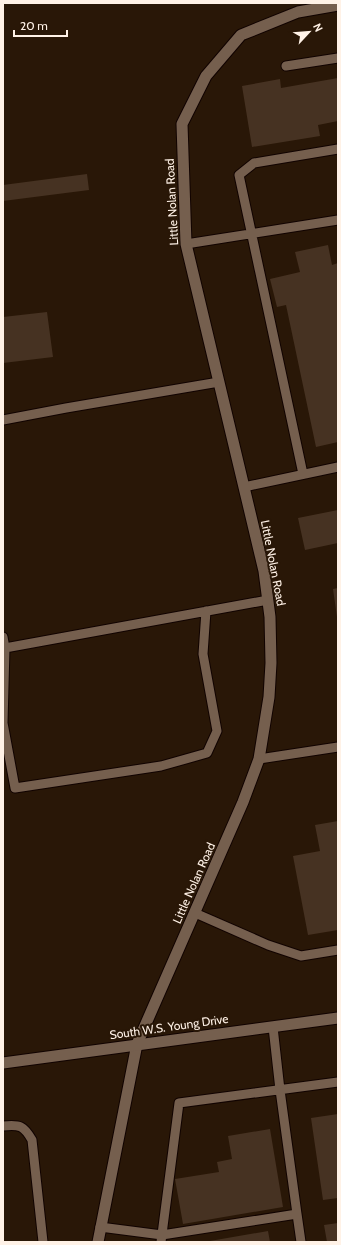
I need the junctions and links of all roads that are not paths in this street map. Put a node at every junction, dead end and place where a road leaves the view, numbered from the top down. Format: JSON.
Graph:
{"nodes":[{"id":1,"x":338,"y":5,"type":"edge"},
{"id":2,"x":338,"y":58,"type":"edge"},
{"id":3,"x":286,"y":66,"type":"dead end"},
{"id":4,"x":338,"y":149,"type":"edge"},
{"id":5,"x":338,"y":220,"type":"edge"},
{"id":6,"x":252,"y":234,"type":"junction"},
{"id":7,"x":186,"y":244,"type":"junction"},
{"id":8,"x":219,"y":382,"type":"junction"},
{"id":9,"x":3,"y":420,"type":"edge"},
{"id":10,"x":338,"y":467,"type":"edge"},
{"id":11,"x":303,"y":474,"type":"junction"},
{"id":12,"x":244,"y":487,"type":"junction"},
{"id":13,"x":268,"y":600,"type":"junction"},
{"id":14,"x":206,"y":611,"type":"junction"},
{"id":15,"x":3,"y":637,"type":"edge"},
{"id":16,"x":5,"y":648,"type":"junction"},
{"id":17,"x":338,"y":748,"type":"edge"},
{"id":18,"x":259,"y":759,"type":"junction"},
{"id":19,"x":195,"y":913,"type":"junction"},
{"id":20,"x":338,"y":950,"type":"edge"},
{"id":21,"x":338,"y":1018,"type":"edge"},
{"id":22,"x":273,"y":1027,"type":"junction"},
{"id":23,"x":137,"y":1044,"type":"junction"},
{"id":24,"x":3,"y":1063,"type":"edge"},
{"id":25,"x":338,"y":1082,"type":"edge"},
{"id":26,"x":280,"y":1090,"type":"junction"},
{"id":27,"x":3,"y":1126,"type":"edge"},
{"id":28,"x":297,"y":1214,"type":"junction"},
{"id":29,"x":100,"y":1227,"type":"junction"},
{"id":30,"x":161,"y":1239,"type":"edge"},
{"id":31,"x":43,"y":1242,"type":"edge"},
{"id":32,"x":98,"y":1242,"type":"edge"},
{"id":33,"x":301,"y":1242,"type":"edge"}],
"edges":[{"from":1,"to":7,"type":"street","name":"Little Nolan Road"},
{"from":2,"to":3,"type":"lane"},
{"from":4,"to":6,"type":"lane"},
{"from":5,"to":6,"type":"lane"},
{"from":6,"to":7,"type":"lane"},
{"from":6,"to":11,"type":"lane"},
{"from":7,"to":8,"type":"street","name":"Little Nolan Road"},
{"from":8,"to":9,"type":"lane"},
{"from":8,"to":12,"type":"street","name":"Little Nolan Road"},
{"from":10,"to":11,"type":"lane"},
{"from":11,"to":12,"type":"lane"},
{"from":12,"to":13,"type":"street","name":"Little Nolan Road"},
{"from":13,"to":14,"type":"lane"},
{"from":13,"to":18,"type":"street","name":"Little Nolan Road"},
{"from":14,"to":16,"type":"lane"},
{"from":14,"to":16,"type":"lane"},
{"from":15,"to":16,"type":"lane"},
{"from":17,"to":18,"type":"lane"},
{"from":18,"to":19,"type":"street","name":"Little Nolan Road"},
{"from":19,"to":20,"type":"lane"},
{"from":19,"to":23,"type":"street","name":"Little Nolan Road"},
{"from":21,"to":22,"type":"street","name":"South W.S. Young Drive"},
{"from":22,"to":23,"type":"street","name":"South W.S. Young Drive"},
{"from":22,"to":26,"type":"lane"},
{"from":23,"to":24,"type":"street","name":"South W.S. Young Drive"},
{"from":23,"to":29,"type":"street","name":"Little Nolan Road"},
{"from":25,"to":26,"type":"lane"},
{"from":26,"to":28,"type":"lane"},
{"from":26,"to":30,"type":"lane"},
{"from":27,"to":31,"type":"lane"},
{"from":28,"to":30,"type":"lane"},
{"from":28,"to":33,"type":"lane"},
{"from":29,"to":30,"type":"lane"},
{"from":29,"to":32,"type":"street","name":"Little Nolan Road"}]}
